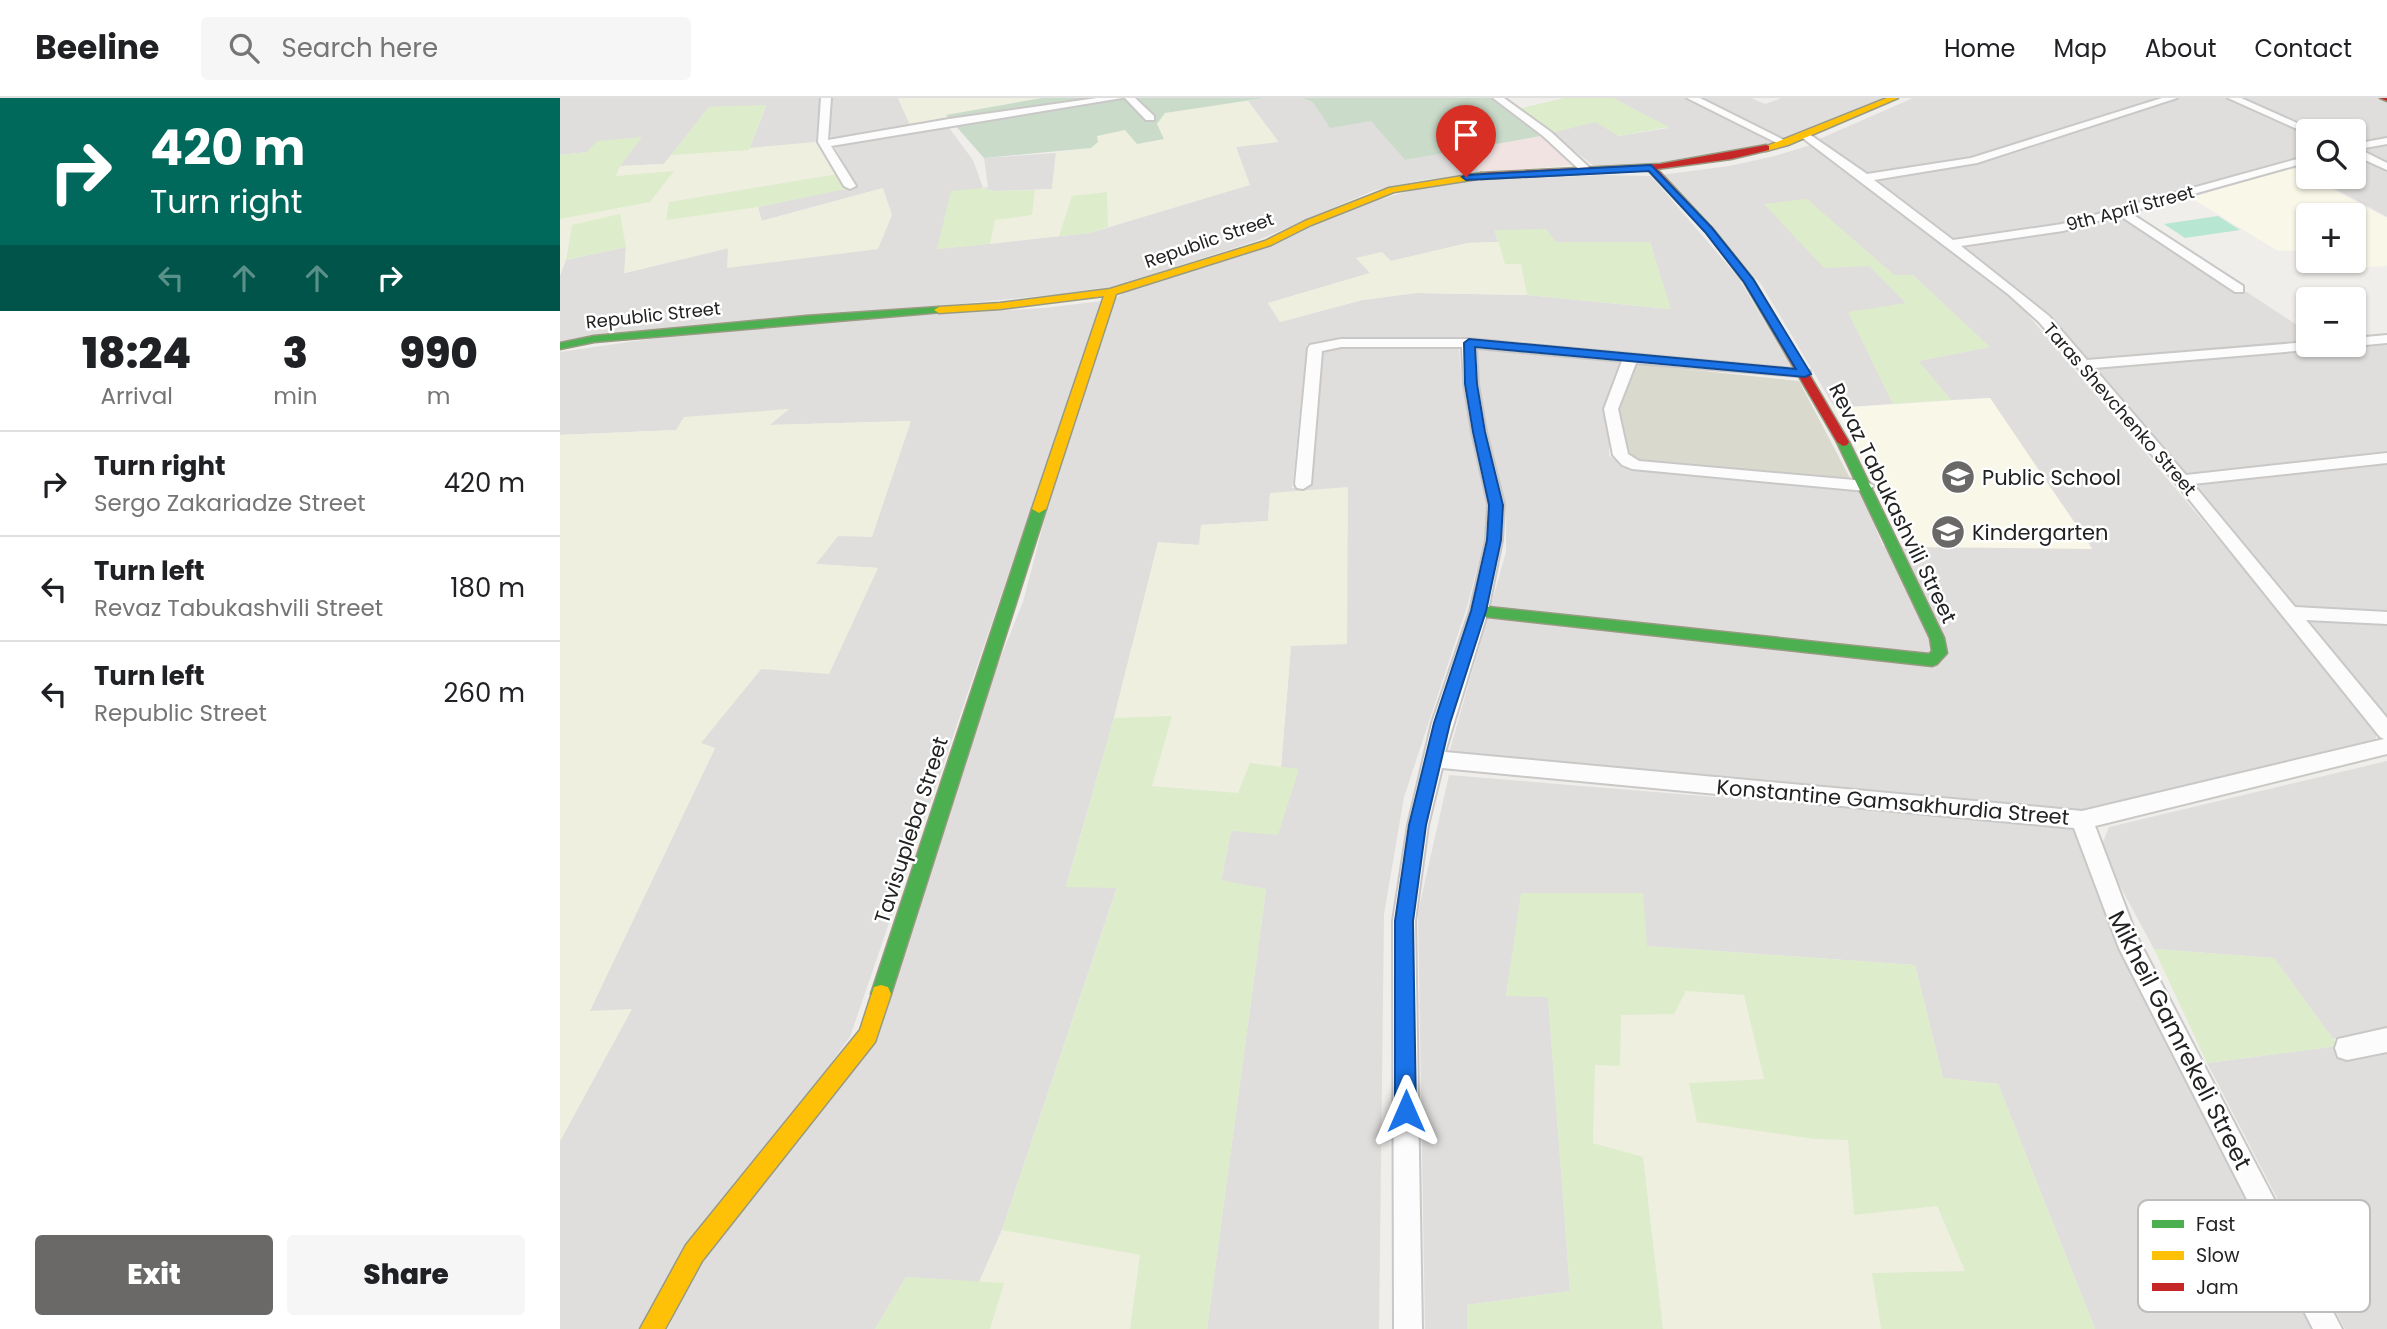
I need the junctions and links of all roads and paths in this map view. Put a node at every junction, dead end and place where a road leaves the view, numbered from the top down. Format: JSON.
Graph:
{"nodes":[{"id":1,"x":826,"y":98,"type":"edge"},
{"id":2,"x":1118,"y":98,"type":"edge"},
{"id":3,"x":1130,"y":98,"type":"edge"},
{"id":4,"x":1498,"y":98,"type":"edge"},
{"id":5,"x":1692,"y":98,"type":"edge"},
{"id":6,"x":1894,"y":98,"type":"edge"},
{"id":7,"x":2172,"y":98,"type":"edge"},
{"id":8,"x":2233,"y":98,"type":"edge"},
{"id":9,"x":1150,"y":118,"type":"dead end"},
{"id":10,"x":2296,"y":125,"type":"edge"},
{"id":11,"x":1805,"y":136,"type":"junction"},
{"id":12,"x":2387,"y":141,"type":"edge"},
{"id":13,"x":825,"y":144,"type":"junction"},
{"id":14,"x":1784,"y":144,"type":"junction"},
{"id":15,"x":2366,"y":146,"type":"edge"},
{"id":16,"x":2366,"y":156,"type":"edge"},
{"id":17,"x":2296,"y":162,"type":"edge"},
{"id":18,"x":2387,"y":167,"type":"edge"},
{"id":19,"x":1651,"y":168,"type":"junction"},
{"id":20,"x":1587,"y":171,"type":"junction"},
{"id":21,"x":1865,"y":177,"type":"junction"},
{"id":22,"x":850,"y":186,"type":"dead end"},
{"id":23,"x":2120,"y":211,"type":"junction"},
{"id":24,"x":1949,"y":244,"type":"junction"},
{"id":25,"x":2239,"y":289,"type":"dead end"},
{"id":26,"x":1111,"y":292,"type":"junction"},
{"id":27,"x":2387,"y":339,"type":"edge"},
{"id":28,"x":2366,"y":341,"type":"edge"},
{"id":29,"x":1469,"y":343,"type":"junction"},
{"id":30,"x":560,"y":346,"type":"edge"},
{"id":31,"x":2296,"y":347,"type":"edge"},
{"id":32,"x":1630,"y":357,"type":"junction"},
{"id":33,"x":2081,"y":365,"type":"junction"},
{"id":34,"x":1805,"y":374,"type":"junction"},
{"id":35,"x":2387,"y":458,"type":"edge"},
{"id":36,"x":2182,"y":480,"type":"junction"},
{"id":37,"x":1303,"y":484,"type":"dead end"},
{"id":38,"x":1866,"y":486,"type":"junction"},
{"id":39,"x":1479,"y":611,"type":"junction"},
{"id":40,"x":2291,"y":613,"type":"junction"},
{"id":41,"x":2387,"y":618,"type":"edge"},
{"id":42,"x":2387,"y":732,"type":"edge"},
{"id":43,"x":2387,"y":746,"type":"edge"},
{"id":44,"x":1434,"y":759,"type":"junction"},
{"id":45,"x":2082,"y":820,"type":"junction"},
{"id":46,"x":2387,"y":1040,"type":"edge"},
{"id":47,"x":2347,"y":1048,"type":"dead end"},
{"id":48,"x":2262,"y":1200,"type":"edge"},
{"id":49,"x":2320,"y":1312,"type":"edge"},
{"id":50,"x":652,"y":1329,"type":"edge"},
{"id":51,"x":1408,"y":1329,"type":"edge"},
{"id":52,"x":2329,"y":1329,"type":"edge"}],
"edges":[{"from":1,"to":13,"type":"street"},
{"from":2,"to":13,"type":"street"},
{"from":3,"to":9,"type":"street"},
{"from":4,"to":20,"type":"street"},
{"from":5,"to":14,"type":"street"},
{"from":6,"to":11,"type":"street","name":"Republic Street"},
{"from":7,"to":21,"type":"street"},
{"from":8,"to":10,"type":"street"},
{"from":11,"to":14,"type":"street","name":"Republic Street"},
{"from":11,"to":21,"type":"street","name":"Taras Shevchenko Street"},
{"from":12,"to":15,"type":"street"},
{"from":13,"to":22,"type":"street"},
{"from":14,"to":19,"type":"street","name":"Republic Street"},
{"from":16,"to":18,"type":"street"},
{"from":17,"to":23,"type":"street","name":"9th April Street"},
{"from":19,"to":20,"type":"street","name":"Republic Street"},
{"from":19,"to":34,"type":"street","name":"Revaz Tabukashvili Street"},
{"from":20,"to":26,"type":"street","name":"Republic Street"},
{"from":21,"to":24,"type":"street","name":"Taras Shevchenko Street"},
{"from":23,"to":24,"type":"street","name":"9th April Street"},
{"from":23,"to":25,"type":"street"},
{"from":24,"to":33,"type":"street","name":"Taras Shevchenko Street"},
{"from":26,"to":30,"type":"street","name":"Republic Street"},
{"from":26,"to":50,"type":"street","name":"Tavisupleba Street"},
{"from":27,"to":28,"type":"street"},
{"from":29,"to":32,"type":"street"},
{"from":29,"to":37,"type":"street"},
{"from":29,"to":39,"type":"street"},
{"from":31,"to":33,"type":"street"},
{"from":32,"to":34,"type":"street"},
{"from":32,"to":38,"type":"street"},
{"from":33,"to":36,"type":"street","name":"Taras Shevchenko Street"},
{"from":34,"to":38,"type":"street","name":"Revaz Tabukashvili Street"},
{"from":35,"to":36,"type":"street"},
{"from":36,"to":40,"type":"street","name":"Taras Shevchenko Street"},
{"from":38,"to":39,"type":"street","name":"Revaz Tabukashvili Street"},
{"from":39,"to":44,"type":"street"},
{"from":40,"to":41,"type":"street"},
{"from":40,"to":42,"type":"street","name":"Taras Shevchenko Street"},
{"from":43,"to":45,"type":"street","name":"Konstantine Gamsakhurdia Street"},
{"from":44,"to":45,"type":"street","name":"Konstantine Gamsakhurdia Street"},
{"from":44,"to":51,"type":"street"},
{"from":45,"to":48,"type":"street","name":"Mikheil Gamrekeli Street"},
{"from":46,"to":47,"type":"street"},
{"from":49,"to":52,"type":"street","name":"Mikheil Gamrekeli Street"}]}
